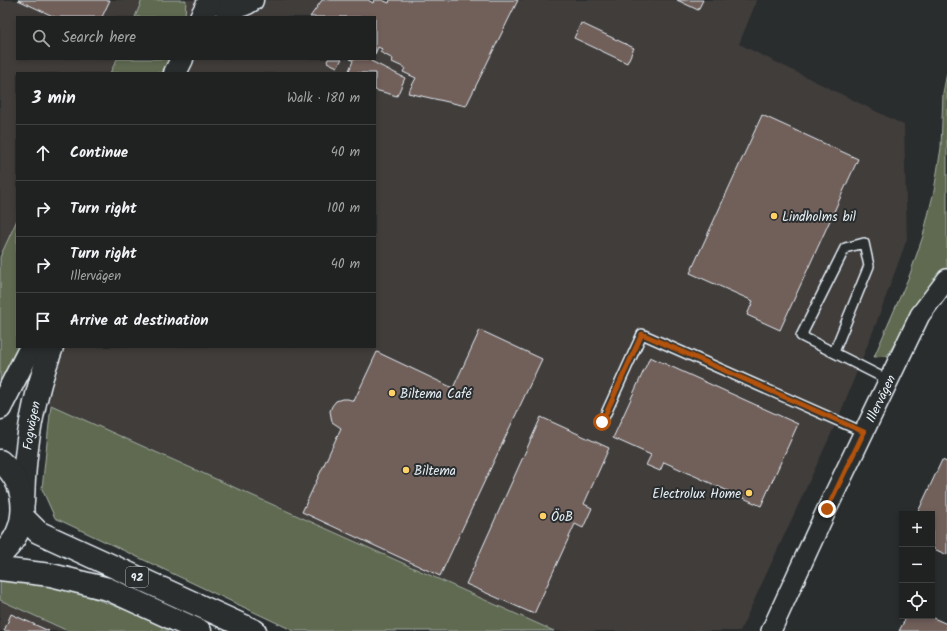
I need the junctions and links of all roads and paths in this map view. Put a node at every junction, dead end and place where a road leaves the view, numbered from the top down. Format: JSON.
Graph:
{"nodes":[{"id":1,"x":210,"y":0,"type":"edge"},
{"id":2,"x":252,"y":0,"type":"edge"},
{"id":3,"x":202,"y":16,"type":"edge"},
{"id":4,"x":182,"y":60,"type":"edge"},
{"id":5,"x":176,"y":72,"type":"edge"},
{"id":6,"x":947,"y":279,"type":"edge"},
{"id":7,"x":30,"y":348,"type":"edge"},
{"id":8,"x":52,"y":348,"type":"edge"},
{"id":9,"x":834,"y":352,"type":"junction"},
{"id":10,"x":888,"y":380,"type":"junction"},
{"id":11,"x":0,"y":408,"type":"edge"},
{"id":12,"x":602,"y":422,"type":"dead end"},
{"id":13,"x":864,"y":432,"type":"junction"},
{"id":14,"x":0,"y":461,"type":"edge"},
{"id":15,"x":23,"y":511,"type":"junction"},
{"id":16,"x":0,"y":555,"type":"edge"},
{"id":17,"x":0,"y":569,"type":"edge"},
{"id":18,"x":200,"y":631,"type":"edge"},
{"id":19,"x":255,"y":631,"type":"edge"},
{"id":20,"x":771,"y":631,"type":"edge"}],
"edges":[{"from":1,"to":2,"type":"main road"},
{"from":1,"to":3,"type":"main road"},
{"from":4,"to":5,"type":"main road"},
{"from":6,"to":10,"type":"street","name":"Illervägen"},
{"from":7,"to":11,"type":"main road"},
{"from":8,"to":15,"type":"main road","name":"Fogvägen"},
{"from":9,"to":9,"type":"lane"},
{"from":9,"to":10,"type":"lane"},
{"from":10,"to":13,"type":"street","name":"Illervägen"},
{"from":12,"to":13,"type":"lane"},
{"from":13,"to":20,"type":"street","name":"Illervägen"},
{"from":14,"to":15,"type":"main road"},
{"from":15,"to":16,"type":"main road"},
{"from":15,"to":19,"type":"main road","number":"92"},
{"from":17,"to":18,"type":"main road","number":"92"}]}
